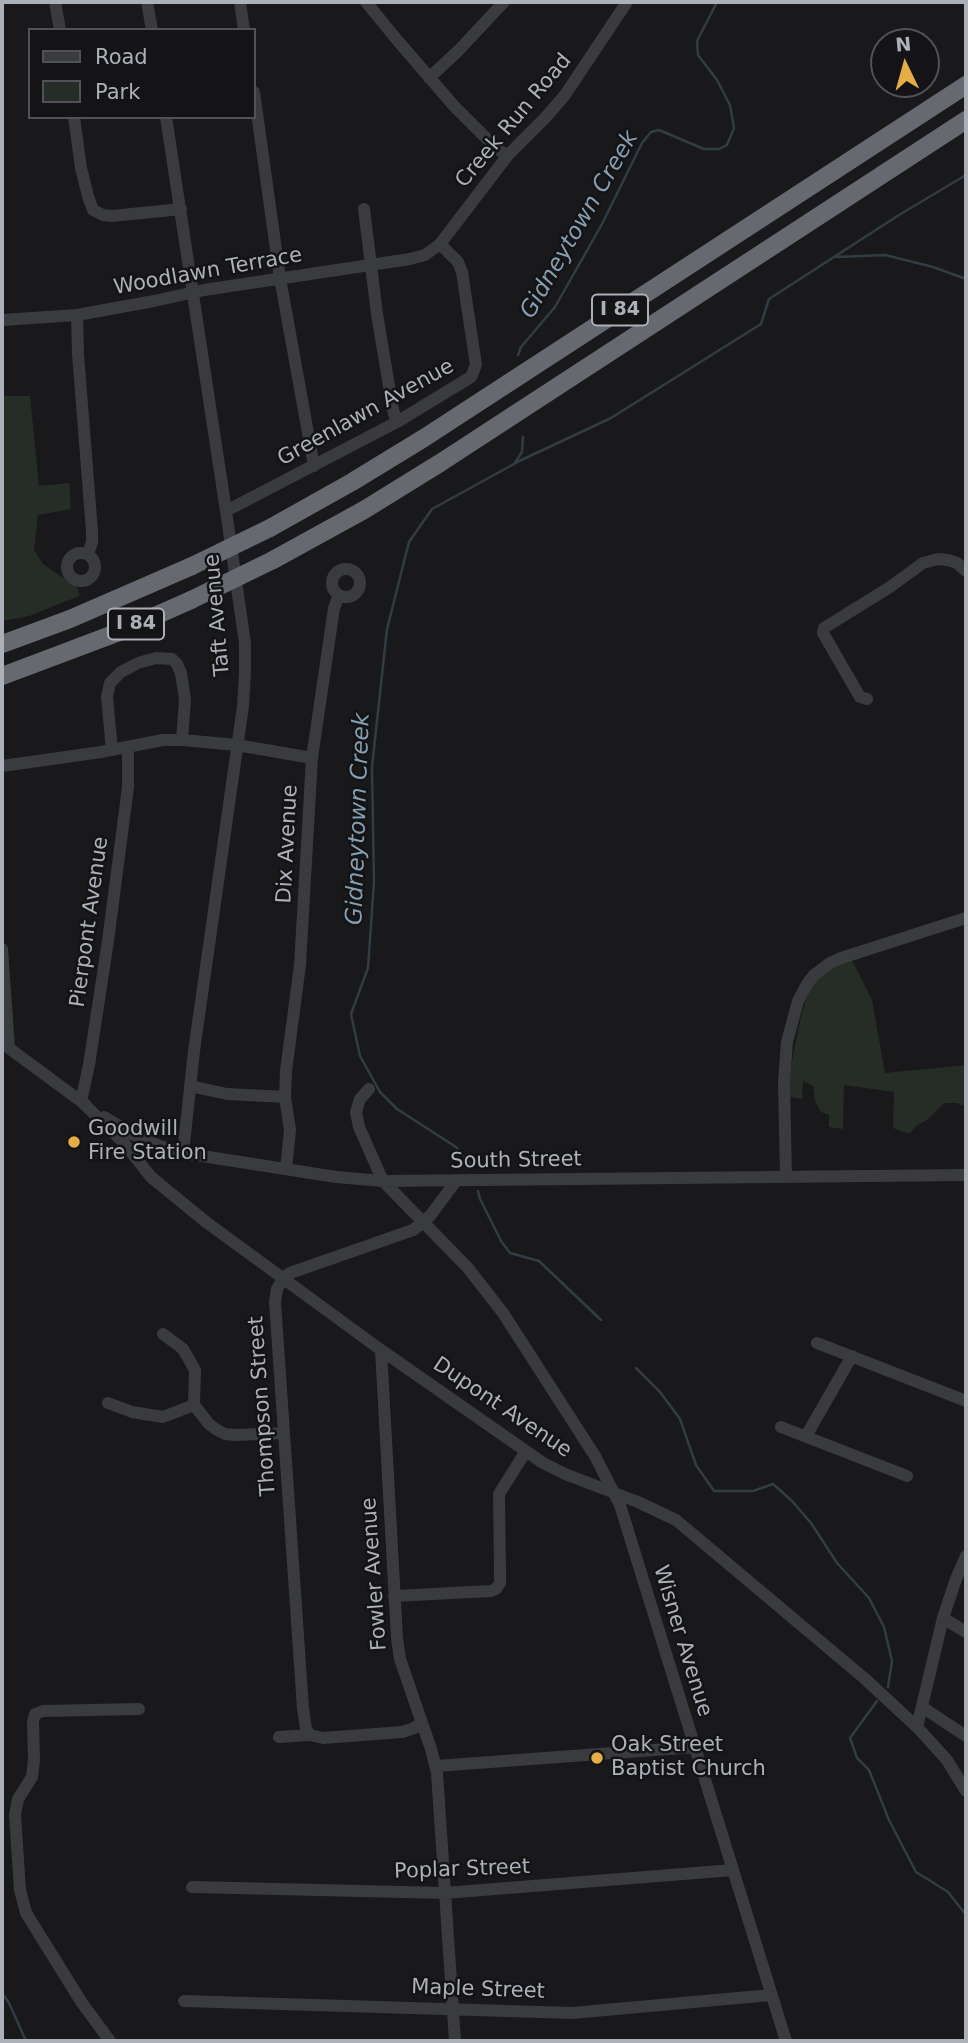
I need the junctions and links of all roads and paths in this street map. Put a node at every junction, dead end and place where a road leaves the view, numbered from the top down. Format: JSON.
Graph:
{"nodes":[{"id":1,"x":55,"y":2,"type":"edge"},
{"id":2,"x":147,"y":2,"type":"edge"},
{"id":3,"x":240,"y":2,"type":"edge"},
{"id":4,"x":366,"y":2,"type":"edge"},
{"id":5,"x":504,"y":2,"type":"edge"},
{"id":6,"x":627,"y":2,"type":"edge"},
{"id":7,"x":60,"y":28,"type":"edge"},
{"id":8,"x":152,"y":28,"type":"edge"},
{"id":9,"x":244,"y":28,"type":"edge"},
{"id":10,"x":429,"y":78,"type":"junction"},
{"id":11,"x":966,"y":85,"type":"edge"},
{"id":12,"x":256,"y":106,"type":"edge"},
{"id":13,"x":74,"y":119,"type":"edge"},
{"id":14,"x":166,"y":119,"type":"edge"},
{"id":15,"x":966,"y":120,"type":"edge"},
{"id":16,"x":508,"y":155,"type":"junction"},
{"id":17,"x":181,"y":209,"type":"junction"},
{"id":18,"x":364,"y":209,"type":"dead end"},
{"id":19,"x":440,"y":244,"type":"junction"},
{"id":20,"x":421,"y":256,"type":"joint"},
{"id":21,"x":370,"y":265,"type":"junction"},
{"id":22,"x":280,"y":278,"type":"junction"},
{"id":23,"x":194,"y":292,"type":"junction"},
{"id":24,"x":77,"y":314,"type":"junction"},
{"id":25,"x":2,"y":320,"type":"edge"},
{"id":26,"x":397,"y":422,"type":"junction"},
{"id":27,"x":314,"y":466,"type":"junction"},
{"id":28,"x":226,"y":511,"type":"junction"},
{"id":29,"x":88,"y":555,"type":"dead end"},
{"id":30,"x":966,"y":571,"type":"edge"},
{"id":31,"x":339,"y":595,"type":"dead end"},
{"id":32,"x":70,"y":619,"type":"junction"},
{"id":33,"x":2,"y":637,"type":"edge"},
{"id":34,"x":2,"y":644,"type":"edge"},
{"id":35,"x":80,"y":647,"type":"junction"},
{"id":36,"x":2,"y":676,"type":"edge"},
{"id":37,"x":2,"y":683,"type":"edge"},
{"id":38,"x":866,"y":699,"type":"dead end"},
{"id":39,"x":182,"y":740,"type":"junction"},
{"id":40,"x":237,"y":745,"type":"junction"},
{"id":41,"x":128,"y":747,"type":"junction"},
{"id":42,"x":112,"y":750,"type":"junction"},
{"id":43,"x":313,"y":758,"type":"junction"},
{"id":44,"x":2,"y":766,"type":"edge"},
{"id":45,"x":966,"y":918,"type":"edge"},
{"id":46,"x":2,"y":949,"type":"edge"},
{"id":47,"x":5,"y":1046,"type":"edge"},
{"id":48,"x":190,"y":1086,"type":"junction"},
{"id":49,"x":369,"y":1089,"type":"dead end"},
{"id":50,"x":285,"y":1097,"type":"junction"},
{"id":51,"x":81,"y":1101,"type":"junction"},
{"id":52,"x":183,"y":1153,"type":"junction"},
{"id":53,"x":286,"y":1169,"type":"junction"},
{"id":54,"x":966,"y":1175,"type":"edge"},
{"id":55,"x":786,"y":1177,"type":"junction"},
{"id":56,"x":383,"y":1181,"type":"junction"},
{"id":57,"x":456,"y":1181,"type":"junction"},
{"id":58,"x":424,"y":1222,"type":"junction"},
{"id":59,"x":284,"y":1278,"type":"junction"},
{"id":60,"x":163,"y":1334,"type":"dead end"},
{"id":61,"x":817,"y":1343,"type":"dead end"},
{"id":62,"x":381,"y":1350,"type":"junction"},
{"id":63,"x":852,"y":1356,"type":"junction"},
{"id":64,"x":966,"y":1401,"type":"edge"},
{"id":65,"x":108,"y":1403,"type":"dead end"},
{"id":66,"x":194,"y":1405,"type":"junction"},
{"id":67,"x":781,"y":1427,"type":"dead end"},
{"id":68,"x":284,"y":1433,"type":"junction"},
{"id":69,"x":806,"y":1436,"type":"junction"},
{"id":70,"x":526,"y":1451,"type":"junction"},
{"id":71,"x":907,"y":1476,"type":"dead end"},
{"id":72,"x":614,"y":1493,"type":"junction"},
{"id":73,"x":966,"y":1556,"type":"edge"},
{"id":74,"x":394,"y":1596,"type":"junction"},
{"id":75,"x":943,"y":1618,"type":"junction"},
{"id":76,"x":966,"y":1632,"type":"edge"},
{"id":77,"x":922,"y":1707,"type":"junction"},
{"id":78,"x":139,"y":1709,"type":"dead end"},
{"id":79,"x":422,"y":1723,"type":"junction"},
{"id":80,"x":917,"y":1727,"type":"junction"},
{"id":81,"x":310,"y":1735,"type":"junction"},
{"id":82,"x":966,"y":1736,"type":"edge"},
{"id":83,"x":279,"y":1737,"type":"dead end"},
{"id":84,"x":695,"y":1747,"type":"junction"},
{"id":85,"x":436,"y":1766,"type":"junction"},
{"id":86,"x":966,"y":1791,"type":"edge"},
{"id":87,"x":733,"y":1870,"type":"junction"},
{"id":88,"x":192,"y":1886,"type":"dead end"},
{"id":89,"x":445,"y":1893,"type":"junction"},
{"id":90,"x":771,"y":1995,"type":"junction"},
{"id":91,"x":184,"y":2000,"type":"dead end"},
{"id":92,"x":453,"y":2008,"type":"junction"},
{"id":93,"x":110,"y":2041,"type":"edge"},
{"id":94,"x":455,"y":2041,"type":"edge"},
{"id":95,"x":786,"y":2041,"type":"edge"}],
"edges":[{"from":1,"to":7,"type":"street"},
{"from":2,"to":8,"type":"street"},
{"from":3,"to":9,"type":"street"},
{"from":4,"to":10,"type":"street"},
{"from":5,"to":10,"type":"street"},
{"from":6,"to":16,"type":"street","name":"Creek Run Road"},
{"from":10,"to":16,"type":"street"},
{"from":11,"to":32,"type":"highway","number":"I 84","bridge":true},
{"from":12,"to":22,"type":"street"},
{"from":13,"to":17,"type":"street"},
{"from":14,"to":17,"type":"street","name":"Taft Avenue"},
{"from":15,"to":35,"type":"highway","number":"I 84","bridge":true},
{"from":16,"to":19,"type":"street","name":"Creek Run Road"},
{"from":17,"to":23,"type":"street","name":"Taft Avenue"},
{"from":18,"to":21,"type":"street"},
{"from":19,"to":20,"type":"street","name":"Creek Run Road"},
{"from":19,"to":26,"type":"street","name":"Greenlawn Avenue"},
{"from":20,"to":21,"type":"street","name":"Woodlawn Terrace"},
{"from":21,"to":22,"type":"street","name":"Woodlawn Terrace"},
{"from":21,"to":26,"type":"street"},
{"from":22,"to":23,"type":"street","name":"Woodlawn Terrace"},
{"from":22,"to":27,"type":"street"},
{"from":23,"to":24,"type":"street","name":"Woodlawn Terrace"},
{"from":23,"to":28,"type":"street","name":"Taft Avenue"},
{"from":24,"to":25,"type":"street","name":"Woodlawn Terrace"},
{"from":24,"to":29,"type":"street"},
{"from":26,"to":27,"type":"street","name":"Greenlawn Avenue"},
{"from":27,"to":28,"type":"street","name":"Greenlawn Avenue"},
{"from":28,"to":40,"type":"street","name":"Taft Avenue"},
{"from":30,"to":38,"type":"street"},
{"from":31,"to":43,"type":"street","name":"Dix Avenue"},
{"from":32,"to":33,"type":"highway"},
{"from":32,"to":34,"type":"highway","number":"I 84"},
{"from":35,"to":36,"type":"highway","number":"I 84"},
{"from":35,"to":37,"type":"highway"},
{"from":39,"to":40,"type":"street"},
{"from":39,"to":41,"type":"street"},
{"from":39,"to":42,"type":"street"},
{"from":40,"to":43,"type":"street"},
{"from":40,"to":48,"type":"street","name":"Taft Avenue"},
{"from":41,"to":42,"type":"street"},
{"from":41,"to":51,"type":"street","name":"Pierpont Avenue"},
{"from":42,"to":44,"type":"street"},
{"from":43,"to":50,"type":"street","name":"Dix Avenue"},
{"from":45,"to":55,"type":"street"},
{"from":46,"to":47,"type":"street"},
{"from":47,"to":51,"type":"street"},
{"from":48,"to":50,"type":"street"},
{"from":48,"to":52,"type":"street","name":"Taft Avenue"},
{"from":49,"to":56,"type":"street"},
{"from":50,"to":53,"type":"street","name":"Dix Avenue"},
{"from":51,"to":52,"type":"street","name":"South Street"},
{"from":51,"to":59,"type":"street","name":"Dupont Avenue"},
{"from":52,"to":53,"type":"street","name":"South Street"},
{"from":53,"to":56,"type":"street","name":"South Street"},
{"from":54,"to":55,"type":"street","name":"South Street"},
{"from":55,"to":57,"type":"street","name":"South Street"},
{"from":56,"to":57,"type":"street","name":"South Street"},
{"from":56,"to":58,"type":"street","name":"Wisner Avenue"},
{"from":57,"to":58,"type":"street"},
{"from":58,"to":59,"type":"street"},
{"from":58,"to":72,"type":"street","name":"Wisner Avenue"},
{"from":59,"to":62,"type":"street","name":"Dupont Avenue"},
{"from":59,"to":68,"type":"street","name":"Thompson Street"},
{"from":60,"to":66,"type":"street"},
{"from":61,"to":63,"type":"street"},
{"from":62,"to":70,"type":"street","name":"Dupont Avenue"},
{"from":62,"to":74,"type":"street","name":"Fowler Avenue"},
{"from":63,"to":64,"type":"street"},
{"from":63,"to":69,"type":"street"},
{"from":65,"to":66,"type":"street"},
{"from":66,"to":68,"type":"street"},
{"from":67,"to":69,"type":"street"},
{"from":68,"to":81,"type":"street","name":"Thompson Street"},
{"from":69,"to":71,"type":"street"},
{"from":70,"to":72,"type":"street","name":"Dupont Avenue"},
{"from":70,"to":74,"type":"street"},
{"from":72,"to":80,"type":"street","name":"Dupont Avenue"},
{"from":72,"to":84,"type":"street","name":"Wisner Avenue"},
{"from":73,"to":75,"type":"street"},
{"from":74,"to":79,"type":"street","name":"Fowler Avenue"},
{"from":75,"to":76,"type":"street"},
{"from":75,"to":77,"type":"street"},
{"from":77,"to":80,"type":"street"},
{"from":77,"to":82,"type":"street"},
{"from":78,"to":93,"type":"street"},
{"from":79,"to":81,"type":"street"},
{"from":79,"to":85,"type":"street","name":"Fowler Avenue"},
{"from":80,"to":86,"type":"street","name":"Dupont Avenue"},
{"from":81,"to":83,"type":"street"},
{"from":84,"to":85,"type":"street"},
{"from":84,"to":87,"type":"street","name":"Wisner Avenue"},
{"from":85,"to":89,"type":"street","name":"Fowler Avenue"},
{"from":87,"to":89,"type":"street","name":"Poplar Street"},
{"from":87,"to":90,"type":"street","name":"Wisner Avenue"},
{"from":88,"to":89,"type":"street","name":"Poplar Street"},
{"from":89,"to":92,"type":"street","name":"Fowler Avenue"},
{"from":90,"to":92,"type":"street","name":"Maple Street"},
{"from":90,"to":95,"type":"street","name":"Wisner Avenue"},
{"from":91,"to":92,"type":"street","name":"Maple Street"},
{"from":92,"to":94,"type":"street","name":"Fowler Avenue"}]}
